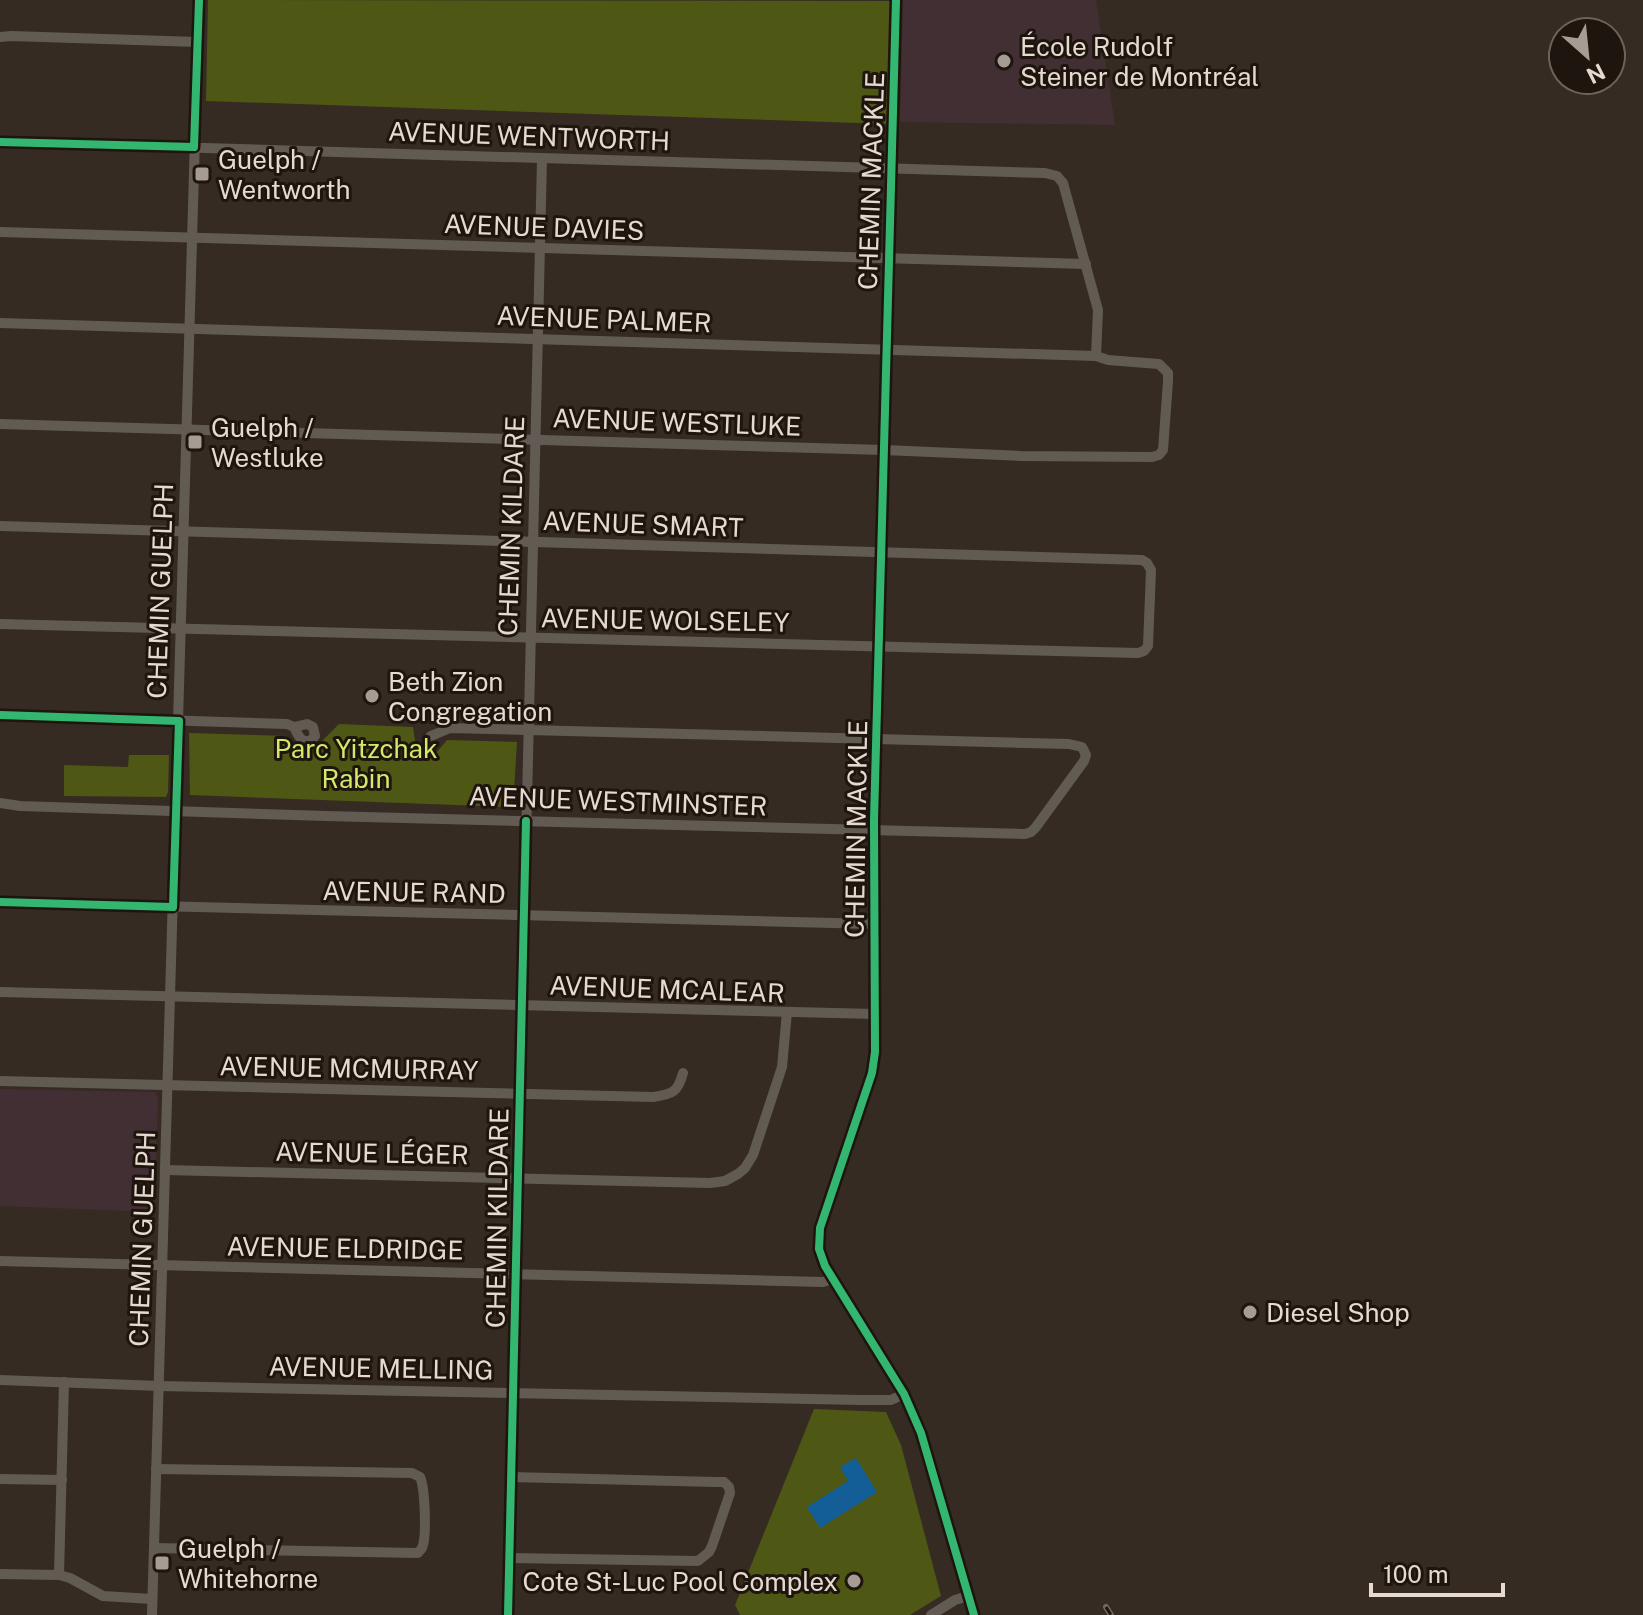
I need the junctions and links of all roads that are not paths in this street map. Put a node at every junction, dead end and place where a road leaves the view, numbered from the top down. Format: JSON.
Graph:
{"nodes":[{"id":1,"x":199,"y":0,"type":"edge"},
{"id":2,"x":896,"y":0,"type":"edge"},
{"id":3,"x":0,"y":37,"type":"edge"},
{"id":4,"x":198,"y":42,"type":"junction"},
{"id":5,"x":0,"y":142,"type":"edge"},
{"id":6,"x":194,"y":147,"type":"junction"},
{"id":7,"x":542,"y":159,"type":"junction"},
{"id":8,"x":891,"y":169,"type":"junction"},
{"id":9,"x":0,"y":232,"type":"edge"},
{"id":10,"x":192,"y":238,"type":"junction"},
{"id":11,"x":540,"y":249,"type":"junction"},
{"id":12,"x":888,"y":259,"type":"junction"},
{"id":13,"x":1086,"y":264,"type":"junction"},
{"id":14,"x":0,"y":323,"type":"edge"},
{"id":15,"x":189,"y":328,"type":"junction"},
{"id":16,"x":538,"y":339,"type":"junction"},
{"id":17,"x":886,"y":350,"type":"junction"},
{"id":18,"x":1096,"y":356,"type":"junction"},
{"id":19,"x":1166,"y":408,"type":"joint"},
{"id":20,"x":0,"y":424,"type":"edge"},
{"id":21,"x":187,"y":429,"type":"junction"},
{"id":22,"x":536,"y":439,"type":"junction"},
{"id":23,"x":884,"y":450,"type":"junction"},
{"id":24,"x":0,"y":526,"type":"edge"},
{"id":25,"x":184,"y":532,"type":"junction"},
{"id":26,"x":533,"y":543,"type":"junction"},
{"id":27,"x":881,"y":553,"type":"junction"},
{"id":28,"x":0,"y":624,"type":"edge"},
{"id":29,"x":181,"y":629,"type":"junction"},
{"id":30,"x":530,"y":639,"type":"junction"},
{"id":31,"x":878,"y":648,"type":"junction"},
{"id":32,"x":1138,"y":653,"type":"joint"},
{"id":33,"x":0,"y":715,"type":"edge"},
{"id":34,"x":179,"y":721,"type":"junction"},
{"id":35,"x":294,"y":727,"type":"dead end"},
{"id":36,"x":529,"y":730,"type":"junction"},
{"id":37,"x":431,"y":736,"type":"dead end"},
{"id":38,"x":877,"y":739,"type":"junction"},
{"id":39,"x":0,"y":803,"type":"edge"},
{"id":40,"x":176,"y":811,"type":"junction"},
{"id":41,"x":526,"y":821,"type":"junction"},
{"id":42,"x":874,"y":830,"type":"junction"},
{"id":43,"x":0,"y":902,"type":"edge"},
{"id":44,"x":173,"y":907,"type":"junction"},
{"id":45,"x":523,"y":915,"type":"junction"},
{"id":46,"x":874,"y":924,"type":"junction"},
{"id":47,"x":0,"y":992,"type":"edge"},
{"id":48,"x":171,"y":997,"type":"junction"},
{"id":49,"x":522,"y":1005,"type":"junction"},
{"id":50,"x":787,"y":1012,"type":"junction"},
{"id":51,"x":875,"y":1014,"type":"junction"},
{"id":52,"x":683,"y":1073,"type":"dead end"},
{"id":53,"x":0,"y":1081,"type":"edge"},
{"id":54,"x":168,"y":1085,"type":"junction"},
{"id":55,"x":520,"y":1094,"type":"junction"},
{"id":56,"x":166,"y":1170,"type":"junction"},
{"id":57,"x":517,"y":1179,"type":"junction"},
{"id":58,"x":0,"y":1261,"type":"edge"},
{"id":59,"x":163,"y":1265,"type":"junction"},
{"id":60,"x":515,"y":1274,"type":"junction"},
{"id":61,"x":832,"y":1279,"type":"junction"},
{"id":62,"x":0,"y":1380,"type":"edge"},
{"id":63,"x":64,"y":1382,"type":"junction"},
{"id":64,"x":160,"y":1386,"type":"junction"},
{"id":65,"x":513,"y":1392,"type":"junction"},
{"id":66,"x":904,"y":1394,"type":"junction"},
{"id":67,"x":156,"y":1469,"type":"junction"},
{"id":68,"x":511,"y":1477,"type":"junction"},
{"id":69,"x":0,"y":1479,"type":"edge"},
{"id":70,"x":62,"y":1480,"type":"junction"},
{"id":71,"x":155,"y":1548,"type":"junction"},
{"id":72,"x":509,"y":1558,"type":"junction"},
{"id":73,"x":0,"y":1574,"type":"edge"},
{"id":74,"x":59,"y":1575,"type":"junction"},
{"id":75,"x":968,"y":1596,"type":"junction"},
{"id":76,"x":152,"y":1599,"type":"junction"},
{"id":77,"x":152,"y":1615,"type":"edge"},
{"id":78,"x":508,"y":1615,"type":"edge"},
{"id":79,"x":931,"y":1615,"type":"edge"},
{"id":80,"x":974,"y":1615,"type":"edge"}],
"edges":[{"from":1,"to":4,"type":"street","name":"CHEMIN GUELPH"},
{"from":2,"to":8,"type":"street","name":"CHEMIN MACKLE"},
{"from":3,"to":4,"type":"street"},
{"from":4,"to":6,"type":"street","name":"CHEMIN GUELPH"},
{"from":5,"to":6,"type":"street","name":"AVENUE WENTWORTH"},
{"from":6,"to":7,"type":"street","name":"AVENUE WENTWORTH"},
{"from":6,"to":10,"type":"street","name":"CHEMIN GUELPH"},
{"from":7,"to":8,"type":"street","name":"AVENUE WENTWORTH"},
{"from":7,"to":11,"type":"street","name":"CHEMIN KILDARE"},
{"from":8,"to":12,"type":"street","name":"CHEMIN MACKLE"},
{"from":8,"to":13,"type":"street","name":"AVENUE WENTWORTH"},
{"from":9,"to":10,"type":"street","name":"AVENUE DAVIES"},
{"from":10,"to":11,"type":"street","name":"AVENUE DAVIES"},
{"from":10,"to":15,"type":"street","name":"CHEMIN GUELPH"},
{"from":11,"to":12,"type":"street","name":"AVENUE DAVIES"},
{"from":11,"to":16,"type":"street","name":"CHEMIN KILDARE"},
{"from":12,"to":13,"type":"street","name":"AVENUE DAVIES"},
{"from":12,"to":17,"type":"street","name":"CHEMIN MACKLE"},
{"from":13,"to":18,"type":"street"},
{"from":14,"to":15,"type":"street","name":"AVENUE PALMER"},
{"from":15,"to":16,"type":"street","name":"AVENUE PALMER"},
{"from":15,"to":21,"type":"street","name":"CHEMIN GUELPH"},
{"from":16,"to":17,"type":"street","name":"AVENUE PALMER"},
{"from":16,"to":22,"type":"street","name":"CHEMIN KILDARE"},
{"from":17,"to":18,"type":"street","name":"AVENUE PALMER"},
{"from":17,"to":23,"type":"street","name":"CHEMIN MACKLE"},
{"from":18,"to":19,"type":"street","name":"AVENUE PALMER"},
{"from":19,"to":23,"type":"street","name":"AVENUE WESTLUKE"},
{"from":20,"to":21,"type":"street","name":"AVENUE WESTLUKE"},
{"from":21,"to":22,"type":"street","name":"AVENUE WESTLUKE"},
{"from":21,"to":25,"type":"street","name":"CHEMIN GUELPH"},
{"from":22,"to":23,"type":"street","name":"AVENUE WESTLUKE"},
{"from":22,"to":26,"type":"street","name":"CHEMIN KILDARE"},
{"from":23,"to":27,"type":"street","name":"CHEMIN MACKLE"},
{"from":24,"to":25,"type":"street","name":"AVENUE SMART"},
{"from":25,"to":26,"type":"street","name":"AVENUE SMART"},
{"from":25,"to":29,"type":"street","name":"CHEMIN GUELPH"},
{"from":26,"to":27,"type":"street","name":"AVENUE SMART"},
{"from":26,"to":30,"type":"street","name":"CHEMIN KILDARE"},
{"from":27,"to":31,"type":"street","name":"CHEMIN MACKLE"},
{"from":27,"to":32,"type":"street","name":"AVENUE SMART"},
{"from":28,"to":29,"type":"street","name":"AVENUE WOLSELEY"},
{"from":29,"to":30,"type":"street","name":"AVENUE WOLSELEY"},
{"from":29,"to":34,"type":"street","name":"CHEMIN GUELPH"},
{"from":30,"to":31,"type":"street","name":"AVENUE WOLSELEY"},
{"from":30,"to":36,"type":"street","name":"CHEMIN KILDARE"},
{"from":31,"to":32,"type":"street","name":"AVENUE WOLSELEY"},
{"from":31,"to":38,"type":"street","name":"CHEMIN MACKLE"},
{"from":33,"to":34,"type":"street"},
{"from":34,"to":35,"type":"street"},
{"from":34,"to":40,"type":"street","name":"CHEMIN GUELPH"},
{"from":36,"to":37,"type":"street"},
{"from":36,"to":38,"type":"street"},
{"from":36,"to":41,"type":"street","name":"CHEMIN KILDARE"},
{"from":38,"to":42,"type":"street","name":"CHEMIN MACKLE"},
{"from":38,"to":42,"type":"street","name":"AVENUE WESTMINSTER"},
{"from":39,"to":40,"type":"street","name":"AVENUE WESTMINSTER"},
{"from":40,"to":41,"type":"street","name":"AVENUE WESTMINSTER"},
{"from":40,"to":44,"type":"street","name":"CHEMIN GUELPH"},
{"from":41,"to":42,"type":"street","name":"AVENUE WESTMINSTER"},
{"from":41,"to":45,"type":"street","name":"CHEMIN KILDARE"},
{"from":42,"to":46,"type":"street","name":"CHEMIN MACKLE"},
{"from":43,"to":44,"type":"street","name":"AVENUE RAND"},
{"from":44,"to":45,"type":"street","name":"AVENUE RAND"},
{"from":44,"to":48,"type":"street","name":"CHEMIN GUELPH"},
{"from":45,"to":46,"type":"street","name":"AVENUE RAND"},
{"from":45,"to":49,"type":"street","name":"CHEMIN KILDARE"},
{"from":46,"to":51,"type":"street","name":"CHEMIN MACKLE"},
{"from":47,"to":48,"type":"street","name":"AVENUE MCALEAR"},
{"from":48,"to":49,"type":"street","name":"AVENUE MCALEAR"},
{"from":48,"to":54,"type":"street","name":"CHEMIN GUELPH"},
{"from":49,"to":50,"type":"street","name":"AVENUE MCALEAR"},
{"from":49,"to":55,"type":"street","name":"CHEMIN KILDARE"},
{"from":50,"to":51,"type":"street","name":"AVENUE MCALEAR"},
{"from":50,"to":57,"type":"street","name":"AVENUE LÉGER"},
{"from":51,"to":61,"type":"street","name":"CHEMIN MACKLE"},
{"from":52,"to":55,"type":"street","name":"AVENUE MCMURRAY"},
{"from":53,"to":54,"type":"street","name":"AVENUE MCMURRAY"},
{"from":54,"to":55,"type":"street","name":"AVENUE MCMURRAY"},
{"from":54,"to":56,"type":"street","name":"CHEMIN GUELPH"},
{"from":55,"to":57,"type":"street","name":"CHEMIN KILDARE"},
{"from":56,"to":57,"type":"street","name":"AVENUE LÉGER"},
{"from":56,"to":59,"type":"street","name":"CHEMIN GUELPH"},
{"from":57,"to":60,"type":"street","name":"CHEMIN KILDARE"},
{"from":58,"to":59,"type":"street","name":"AVENUE ELDRIDGE"},
{"from":59,"to":60,"type":"street","name":"AVENUE ELDRIDGE"},
{"from":59,"to":64,"type":"street","name":"CHEMIN GUELPH"},
{"from":60,"to":61,"type":"street","name":"AVENUE ELDRIDGE"},
{"from":60,"to":65,"type":"street","name":"CHEMIN KILDARE"},
{"from":61,"to":66,"type":"street","name":"CHEMIN MACKLE"},
{"from":62,"to":63,"type":"street","name":"AVENUE MELLING"},
{"from":63,"to":64,"type":"street","name":"AVENUE MELLING"},
{"from":63,"to":70,"type":"street"},
{"from":64,"to":65,"type":"street","name":"AVENUE MELLING"},
{"from":64,"to":67,"type":"street","name":"CHEMIN GUELPH"},
{"from":65,"to":66,"type":"street","name":"AVENUE MELLING"},
{"from":65,"to":68,"type":"street","name":"CHEMIN KILDARE"},
{"from":66,"to":75,"type":"street","name":"CHEMIN MACKLE"},
{"from":67,"to":71,"type":"street","name":"CHEMIN GUELPH"},
{"from":67,"to":71,"type":"street"},
{"from":68,"to":72,"type":"street","name":"CHEMIN KILDARE"},
{"from":68,"to":72,"type":"street"},
{"from":69,"to":70,"type":"street"},
{"from":70,"to":74,"type":"street"},
{"from":71,"to":76,"type":"street","name":"CHEMIN GUELPH"},
{"from":72,"to":78,"type":"street","name":"CHEMIN KILDARE"},
{"from":73,"to":74,"type":"street"},
{"from":74,"to":76,"type":"street"},
{"from":75,"to":79,"type":"street"},
{"from":75,"to":80,"type":"street","name":"CHEMIN MACKLE"},
{"from":76,"to":77,"type":"street","name":"CHEMIN GUELPH"}]}
